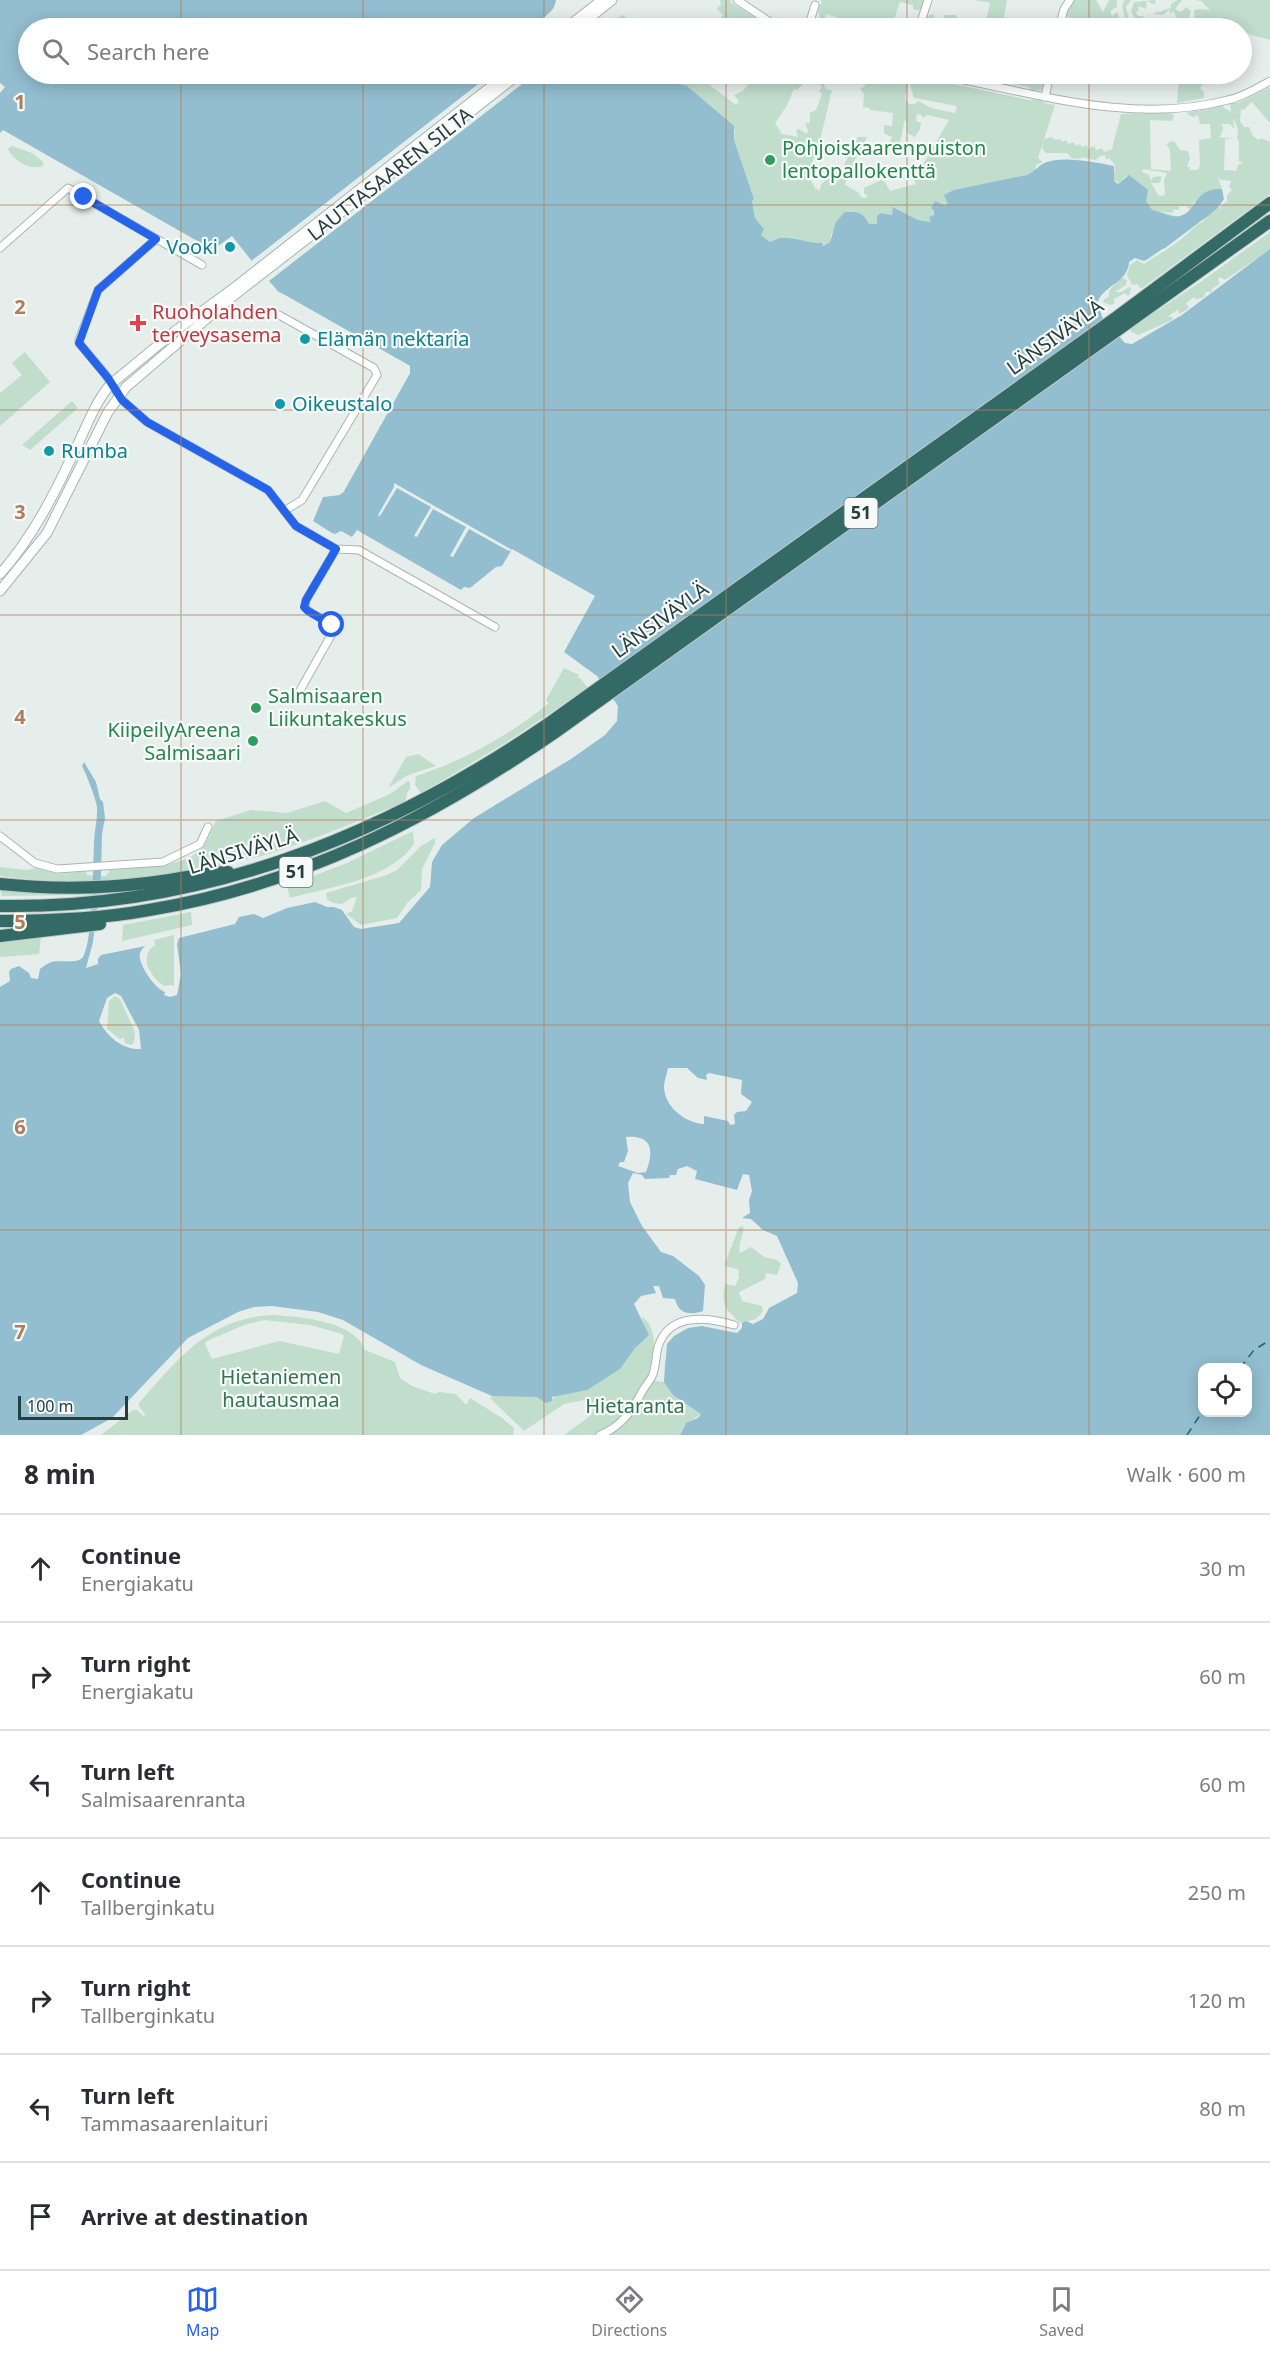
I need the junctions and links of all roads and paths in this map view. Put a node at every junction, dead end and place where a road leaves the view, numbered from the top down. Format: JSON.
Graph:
{"nodes":[{"id":1,"x":602,"y":0,"type":"edge"},
{"id":2,"x":612,"y":0,"type":"edge"},
{"id":3,"x":737,"y":0,"type":"edge"},
{"id":4,"x":928,"y":0,"type":"edge"},
{"id":5,"x":1070,"y":0,"type":"edge"},
{"id":6,"x":815,"y":5,"type":"dead end"},
{"id":7,"x":579,"y":18,"type":"edge"},
{"id":8,"x":590,"y":18,"type":"edge"},
{"id":9,"x":764,"y":18,"type":"edge"},
{"id":10,"x":811,"y":18,"type":"edge"},
{"id":11,"x":922,"y":18,"type":"edge"},
{"id":12,"x":1062,"y":18,"type":"edge"},
{"id":13,"x":1270,"y":81,"type":"edge"},
{"id":14,"x":494,"y":84,"type":"edge"},
{"id":15,"x":506,"y":84,"type":"edge"},
{"id":16,"x":982,"y":84,"type":"edge"},
{"id":17,"x":1048,"y":84,"type":"edge"},
{"id":18,"x":1045,"y":97,"type":"junction"},
{"id":19,"x":1270,"y":203,"type":"edge"},
{"id":20,"x":1270,"y":221,"type":"edge"},
{"id":21,"x":156,"y":239,"type":"junction"},
{"id":22,"x":0,"y":248,"type":"edge"},
{"id":23,"x":202,"y":265,"type":"dead end"},
{"id":24,"x":258,"y":272,"type":"junction"},
{"id":25,"x":279,"y":315,"type":"dead end"},
{"id":26,"x":1120,"y":321,"type":"junction"},
{"id":27,"x":111,"y":384,"type":"junction"},
{"id":28,"x":119,"y":395,"type":"junction"},
{"id":29,"x":284,"y":511,"type":"junction"},
{"id":30,"x":336,"y":549,"type":"junction"},
{"id":31,"x":0,"y":574,"type":"edge"},
{"id":32,"x":0,"y":591,"type":"edge"},
{"id":33,"x":495,"y":627,"type":"dead end"},
{"id":34,"x":298,"y":694,"type":"dead end"},
{"id":35,"x":597,"y":696,"type":"junction"},
{"id":36,"x":208,"y":827,"type":"dead end"},
{"id":37,"x":0,"y":836,"type":"edge"},
{"id":38,"x":250,"y":871,"type":"junction"},
{"id":39,"x":0,"y":884,"type":"edge"},
{"id":40,"x":191,"y":902,"type":"junction"},
{"id":41,"x":0,"y":906,"type":"edge"},
{"id":42,"x":0,"y":921,"type":"edge"},
{"id":43,"x":0,"y":936,"type":"edge"},
{"id":44,"x":734,"y":1325,"type":"dead end"},
{"id":45,"x":600,"y":1435,"type":"edge"}],
"edges":[{"from":1,"to":7,"type":"main road"},
{"from":2,"to":8,"type":"main road"},
{"from":3,"to":9,"type":"street"},
{"from":4,"to":11,"type":"street"},
{"from":5,"to":12,"type":"street"},
{"from":6,"to":10,"type":"street"},
{"from":13,"to":18,"type":"street"},
{"from":14,"to":24,"type":"main road","name":"LAUTTASAAREN SILTA"},
{"from":15,"to":24,"type":"main road","name":"LAUTTASAAREN SILTA"},
{"from":16,"to":18,"type":"street"},
{"from":17,"to":18,"type":"street"},
{"from":19,"to":26,"type":"highway","name":"LÄNSIVÄYLÄ","number":"51"},
{"from":20,"to":26,"type":"highway","name":"LÄNSIVÄYLÄ","number":"51"},
{"from":21,"to":22,"type":"street"},
{"from":21,"to":23,"type":"street"},
{"from":21,"to":27,"type":"street"},
{"from":24,"to":27,"type":"main road"},
{"from":24,"to":28,"type":"main road"},
{"from":25,"to":29,"type":"street"},
{"from":26,"to":35,"type":"highway","name":"LÄNSIVÄYLÄ","number":"51"},
{"from":27,"to":28,"type":"street"},
{"from":27,"to":31,"type":"main road"},
{"from":28,"to":29,"type":"street"},
{"from":28,"to":32,"type":"main road"},
{"from":29,"to":30,"type":"street"},
{"from":30,"to":33,"type":"street"},
{"from":30,"to":34,"type":"street"},
{"from":35,"to":38,"type":"highway","name":"LÄNSIVÄYLÄ","number":"51"},
{"from":35,"to":40,"type":"highway","name":"LÄNSIVÄYLÄ","number":"51"},
{"from":36,"to":37,"type":"street"},
{"from":38,"to":39,"type":"highway"},
{"from":38,"to":41,"type":"highway","name":"LÄNSIVÄYLÄ","number":"51"},
{"from":40,"to":42,"type":"highway","name":"LÄNSIVÄYLÄ","number":"51"},
{"from":40,"to":43,"type":"highway"},
{"from":44,"to":45,"type":"street"}]}
